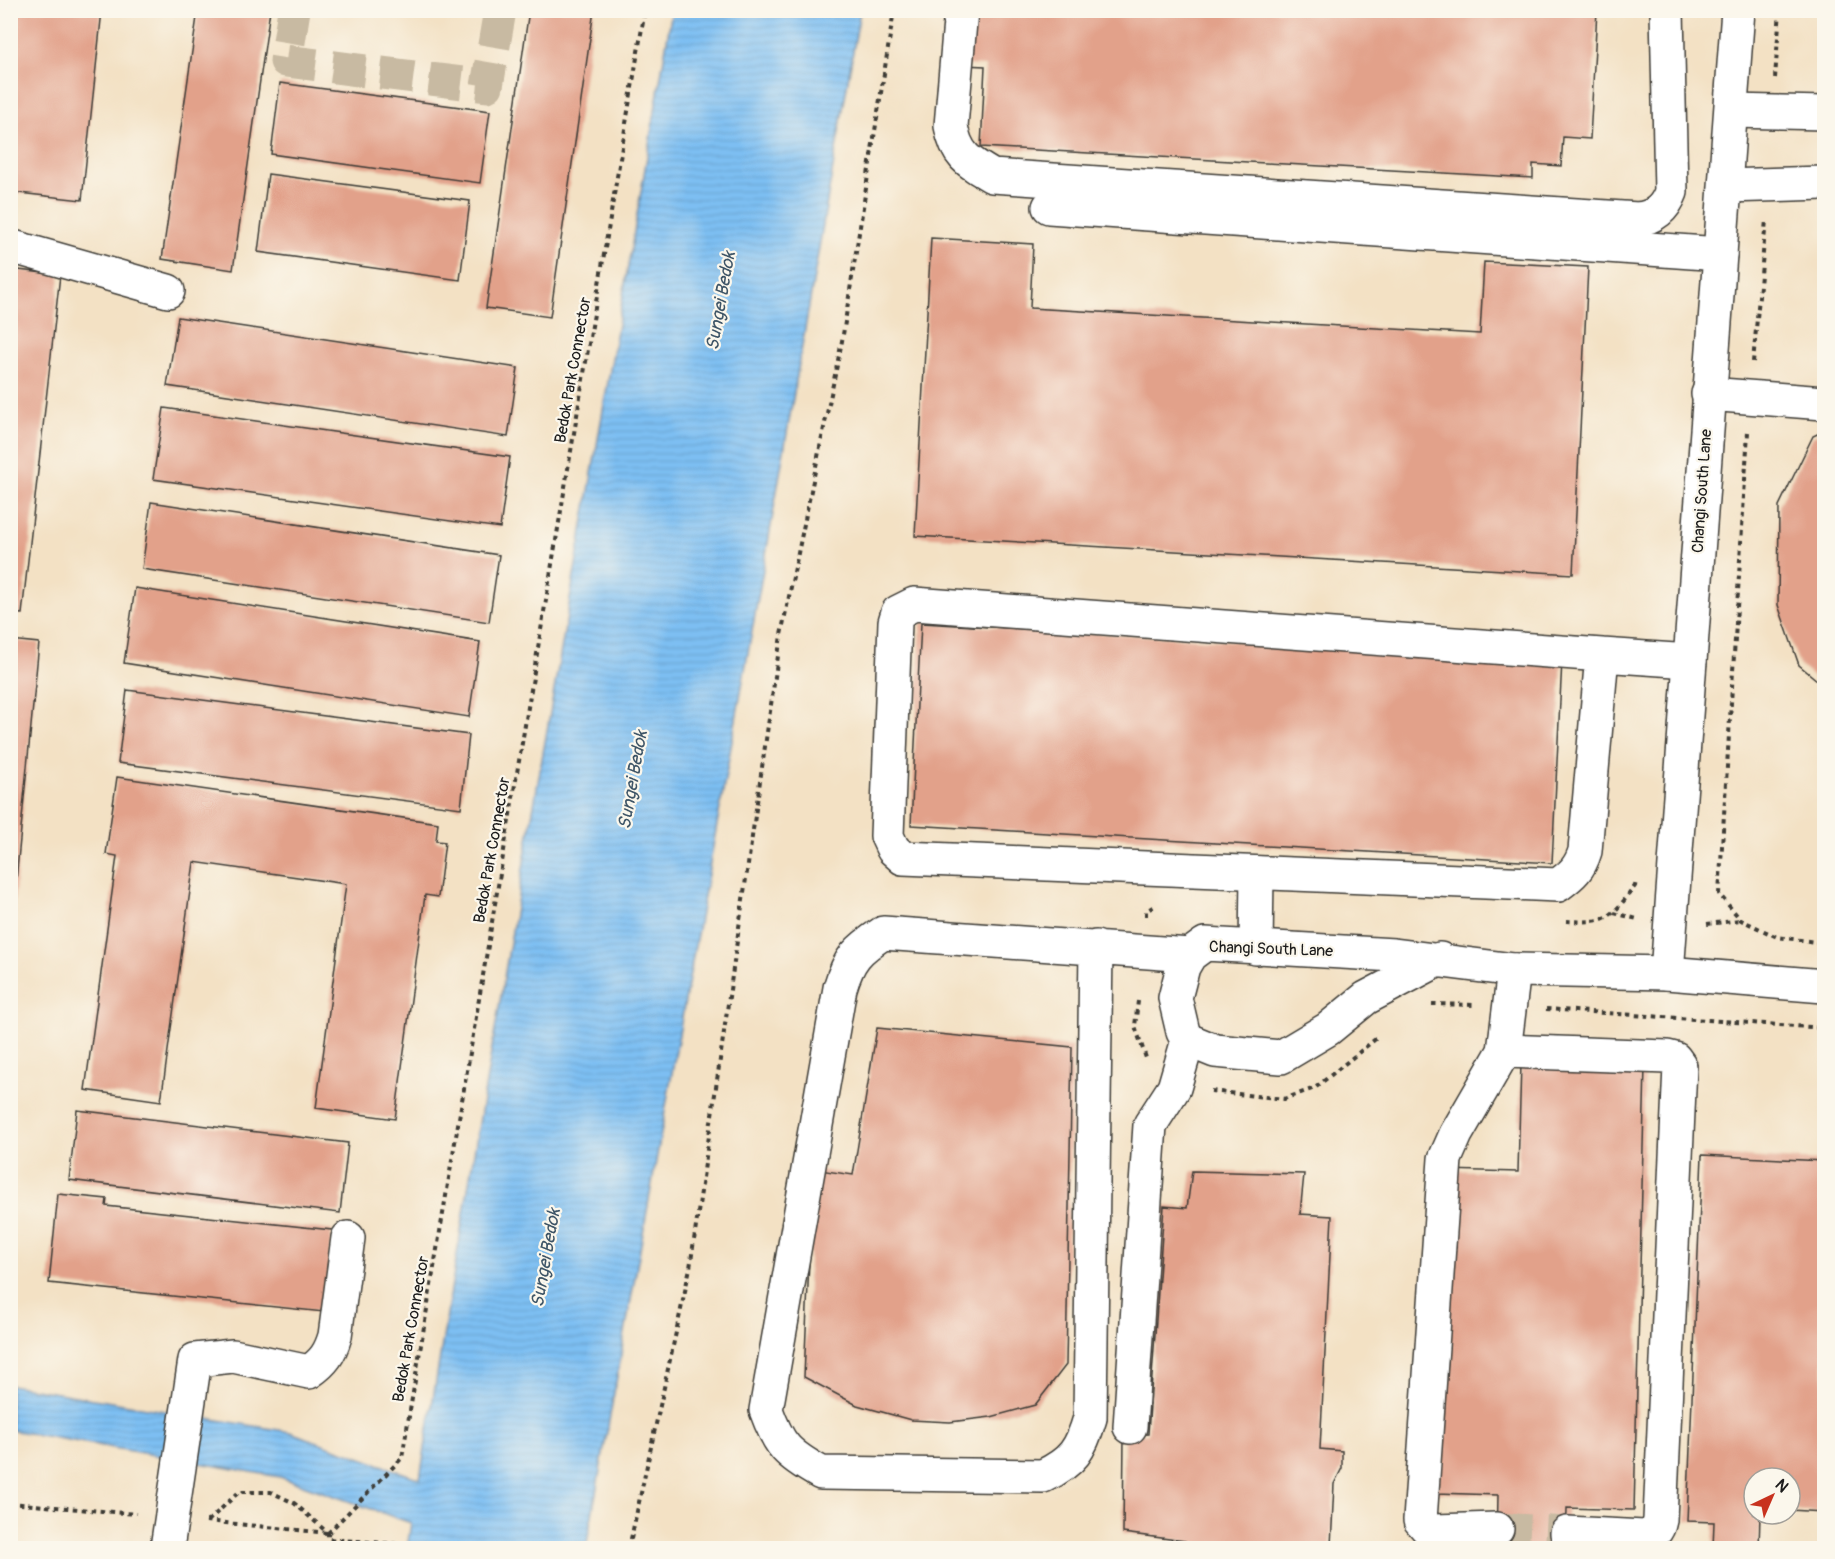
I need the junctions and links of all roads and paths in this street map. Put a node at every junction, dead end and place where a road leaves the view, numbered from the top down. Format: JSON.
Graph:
{"nodes":[{"id":1,"x":645,"y":10,"type":"edge"},
{"id":2,"x":894,"y":10,"type":"edge"},
{"id":3,"x":961,"y":10,"type":"edge"},
{"id":4,"x":1667,"y":10,"type":"edge"},
{"id":5,"x":1738,"y":10,"type":"edge"},
{"id":6,"x":1780,"y":10,"type":"edge"},
{"id":7,"x":1732,"y":111,"type":"junction"},
{"id":8,"x":1772,"y":112,"type":"junction"},
{"id":9,"x":1824,"y":113,"type":"edge"},
{"id":10,"x":1824,"y":183,"type":"edge"},
{"id":11,"x":1769,"y":184,"type":"junction"},
{"id":12,"x":1726,"y":186,"type":"junction"},
{"id":13,"x":1049,"y":207,"type":"dead end"},
{"id":14,"x":10,"y":246,"type":"edge"},
{"id":15,"x":1720,"y":254,"type":"junction"},
{"id":16,"x":168,"y":291,"type":"dead end"},
{"id":17,"x":1708,"y":394,"type":"junction"},
{"id":18,"x":1750,"y":397,"type":"junction"},
{"id":19,"x":1824,"y":403,"type":"edge"},
{"id":20,"x":1602,"y":655,"type":"junction"},
{"id":21,"x":1690,"y":661,"type":"junction"},
{"id":22,"x":1257,"y":873,"type":"junction"},
{"id":23,"x":1824,"y":943,"type":"edge"},
{"id":24,"x":1096,"y":947,"type":"junction"},
{"id":25,"x":1256,"y":948,"type":"junction"},
{"id":26,"x":1143,"y":951,"type":"junction"},
{"id":27,"x":1190,"y":955,"type":"junction"},
{"id":28,"x":1440,"y":959,"type":"junction"},
{"id":29,"x":1514,"y":970,"type":"junction"},
{"id":30,"x":1667,"y":972,"type":"junction"},
{"id":31,"x":1824,"y":986,"type":"edge"},
{"id":32,"x":1431,"y":1004,"type":"dead end"},
{"id":33,"x":1510,"y":1006,"type":"junction"},
{"id":34,"x":1824,"y":1028,"type":"edge"},
{"id":35,"x":1386,"y":1031,"type":"dead end"},
{"id":36,"x":1188,"y":1040,"type":"junction"},
{"id":37,"x":1504,"y":1051,"type":"junction"},
{"id":38,"x":1174,"y":1088,"type":"junction"},
{"id":39,"x":348,"y":1238,"type":"dead end"},
{"id":40,"x":1130,"y":1427,"type":"dead end"},
{"id":41,"x":10,"y":1503,"type":"edge"},
{"id":42,"x":208,"y":1521,"type":"junction"},
{"id":43,"x":1497,"y":1529,"type":"tunnel mouth"},
{"id":44,"x":169,"y":1533,"type":"edge"},
{"id":45,"x":328,"y":1533,"type":"junction"},
{"id":46,"x":1567,"y":1533,"type":"tunnel mouth"},
{"id":47,"x":455,"y":1548,"type":"edge"},
{"id":48,"x":629,"y":1548,"type":"edge"}],
"edges":[{"from":1,"to":45,"type":"path","name":"Bedok Park Connector"},
{"from":2,"to":48,"type":"path"},
{"from":3,"to":4,"type":"street"},
{"from":5,"to":7,"type":"street","name":"Changi South Lane"},
{"from":6,"to":8,"type":"path"},
{"from":7,"to":8,"type":"street"},
{"from":7,"to":12,"type":"street","name":"Changi South Lane"},
{"from":8,"to":9,"type":"street"},
{"from":10,"to":11,"type":"street"},
{"from":11,"to":12,"type":"street"},
{"from":11,"to":18,"type":"path"},
{"from":12,"to":15,"type":"street","name":"Changi South Lane"},
{"from":13,"to":15,"type":"street"},
{"from":14,"to":16,"type":"street"},
{"from":15,"to":17,"type":"street","name":"Changi South Lane"},
{"from":17,"to":18,"type":"street"},
{"from":17,"to":21,"type":"street","name":"Changi South Lane"},
{"from":18,"to":19,"type":"street"},
{"from":18,"to":23,"type":"path"},
{"from":20,"to":21,"type":"street"},
{"from":20,"to":22,"type":"street"},
{"from":20,"to":22,"type":"street"},
{"from":21,"to":30,"type":"street","name":"Changi South Lane"},
{"from":22,"to":25,"type":"street"},
{"from":24,"to":24,"type":"street"},
{"from":24,"to":26,"type":"street"},
{"from":25,"to":27,"type":"street","name":"Changi South Lane"},
{"from":25,"to":28,"type":"street","name":"Changi South Lane"},
{"from":26,"to":27,"type":"street"},
{"from":26,"to":38,"type":"path"},
{"from":27,"to":36,"type":"street","name":"Changi South Lane"},
{"from":28,"to":29,"type":"street","name":"Changi South Lane"},
{"from":28,"to":36,"type":"street"},
{"from":29,"to":30,"type":"street","name":"Changi South Lane"},
{"from":29,"to":33,"type":"street"},
{"from":30,"to":31,"type":"street","name":"Changi South Lane"},
{"from":32,"to":33,"type":"path"},
{"from":33,"to":34,"type":"path"},
{"from":33,"to":37,"type":"street"},
{"from":35,"to":38,"type":"path"},
{"from":36,"to":38,"type":"street"},
{"from":37,"to":43,"type":"street"},
{"from":37,"to":46,"type":"street"},
{"from":38,"to":40,"type":"street"},
{"from":39,"to":44,"type":"street"},
{"from":41,"to":44,"type":"path"},
{"from":42,"to":44,"type":"path"},
{"from":42,"to":45,"type":"path"},
{"from":42,"to":45,"type":"path"},
{"from":45,"to":47,"type":"path"}]}
